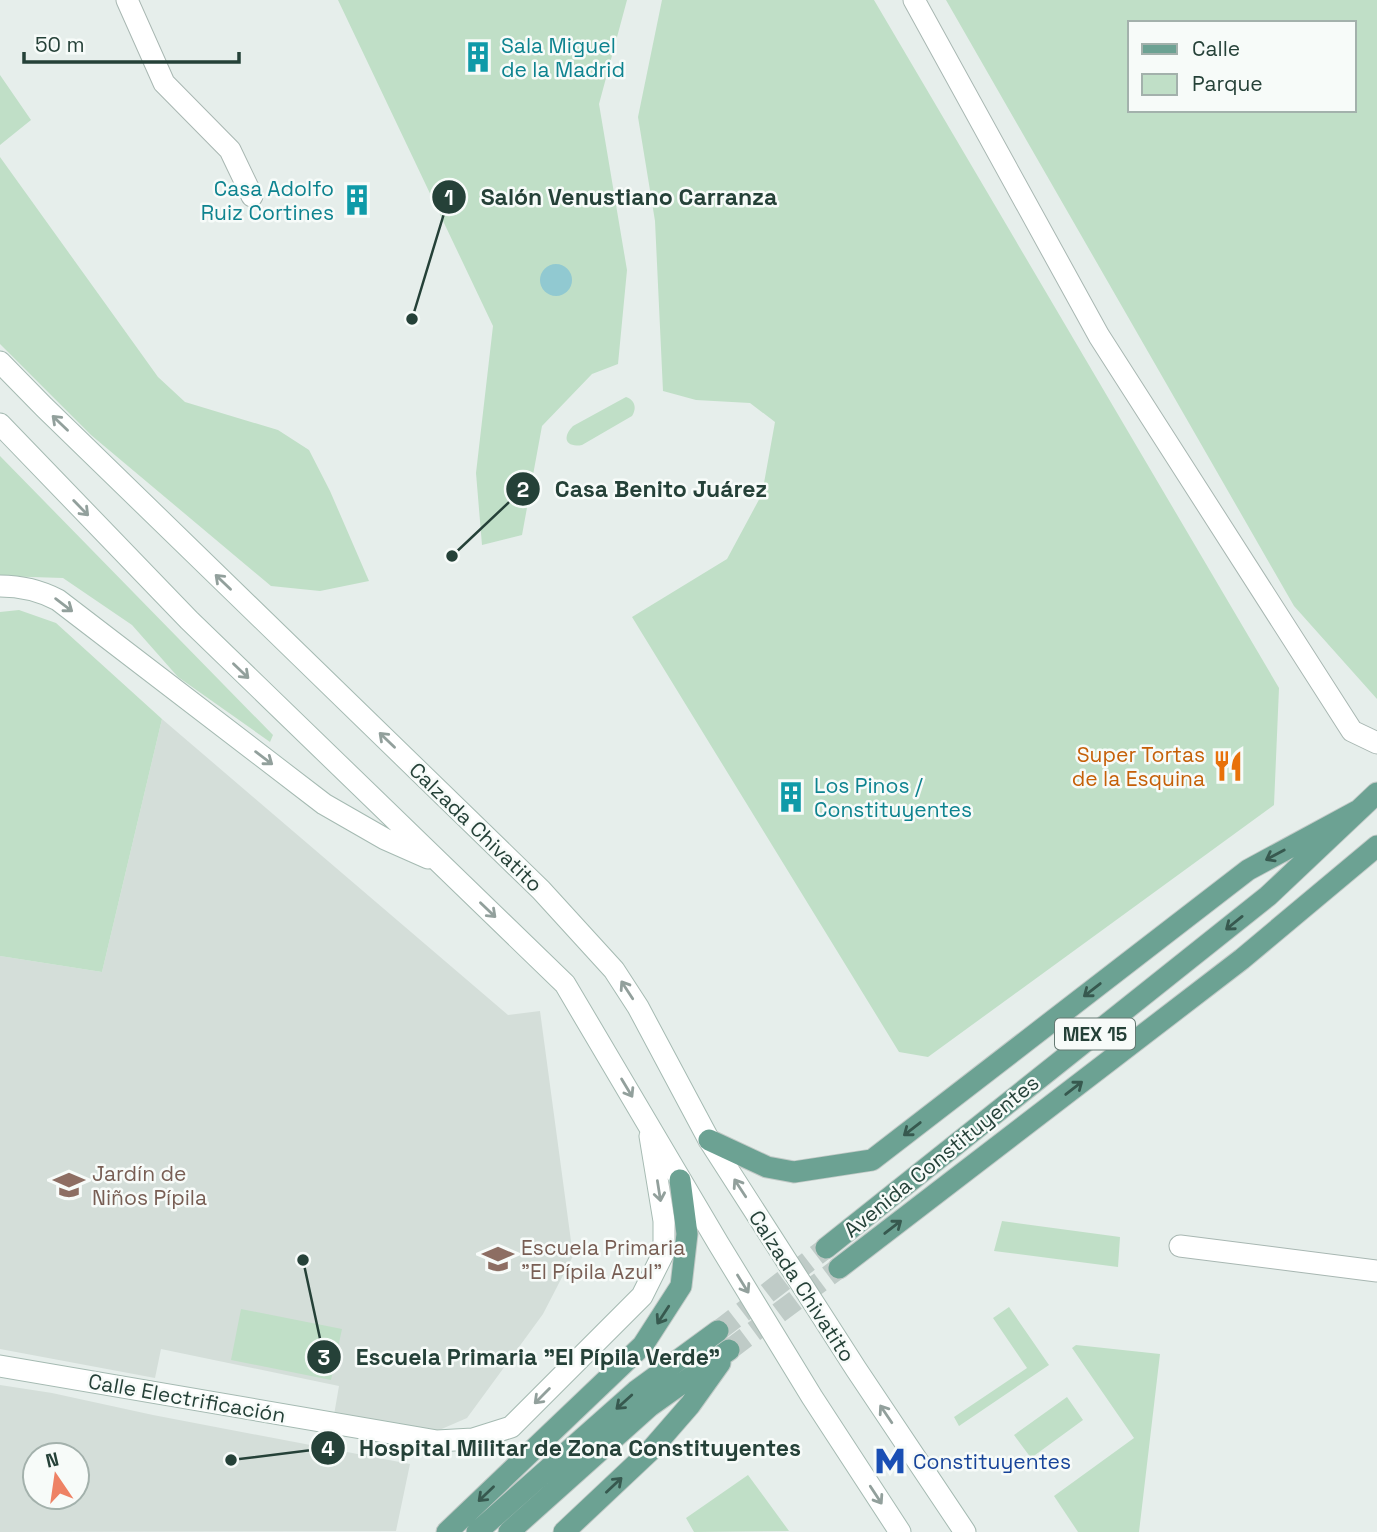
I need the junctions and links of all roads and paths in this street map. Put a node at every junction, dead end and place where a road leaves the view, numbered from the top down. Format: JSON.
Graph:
{"nodes":[{"id":1,"x":127,"y":0,"type":"edge"},
{"id":2,"x":914,"y":0,"type":"edge"},
{"id":3,"x":252,"y":196,"type":"dead end"},
{"id":4,"x":0,"y":362,"type":"edge"},
{"id":5,"x":0,"y":424,"type":"edge"},
{"id":6,"x":0,"y":586,"type":"edge"},
{"id":7,"x":1377,"y":743,"type":"edge"},
{"id":8,"x":1377,"y":793,"type":"edge"},
{"id":9,"x":1357,"y":811,"type":"junction"},
{"id":10,"x":1377,"y":846,"type":"edge"},
{"id":11,"x":439,"y":863,"type":"junction"},
{"id":12,"x":648,"y":1124,"type":"junction"},
{"id":13,"x":709,"y":1140,"type":"junction"},
{"id":14,"x":680,"y":1180,"type":"junction"},
{"id":15,"x":1181,"y":1246,"type":"dead end"},
{"id":16,"x":826,"y":1248,"type":"tunnel mouth"},
{"id":17,"x":839,"y":1268,"type":"tunnel mouth"},
{"id":18,"x":1377,"y":1271,"type":"edge"},
{"id":19,"x":718,"y":1331,"type":"tunnel mouth"},
{"id":20,"x":0,"y":1366,"type":"edge"},
{"id":21,"x":447,"y":1532,"type":"edge"},
{"id":22,"x":477,"y":1532,"type":"edge"},
{"id":23,"x":509,"y":1532,"type":"edge"},
{"id":24,"x":564,"y":1532,"type":"edge"},
{"id":25,"x":900,"y":1532,"type":"edge"},
{"id":26,"x":965,"y":1532,"type":"edge"}],
"edges":[{"from":1,"to":3,"type":"main road"},
{"from":2,"to":7,"type":"main road"},
{"from":13,"to":4,"type":"main road","name":"Calzada Chivatito","one_way":true},
{"from":5,"to":11,"type":"main road","one_way":true},
{"from":6,"to":11,"type":"main road","one_way":true},
{"from":8,"to":9,"type":"main road","name":"Avenida Constituyentes","number":"MEX 15"},
{"from":9,"to":13,"type":"main road","one_way":true},
{"from":9,"to":16,"type":"main road","name":"Avenida Constituyentes","number":"MEX 15","one_way":true},
{"from":17,"to":10,"type":"main road","name":"Avenida Constituyentes","number":"MEX 15","one_way":true},
{"from":11,"to":12,"type":"main road","one_way":true},
{"from":12,"to":14,"type":"main road"},
{"from":12,"to":20,"type":"main road","name":"Calle Electrificación","one_way":true},
{"from":26,"to":13,"type":"main road","name":"Calzada Chivatito","one_way":true},
{"from":14,"to":21,"type":"main road","one_way":true},
{"from":14,"to":25,"type":"main road","one_way":true},
{"from":15,"to":18,"type":"main road"},
{"from":19,"to":22,"type":"main road","one_way":true},
{"from":24,"to":23,"type":"main road","one_way":true}]}
